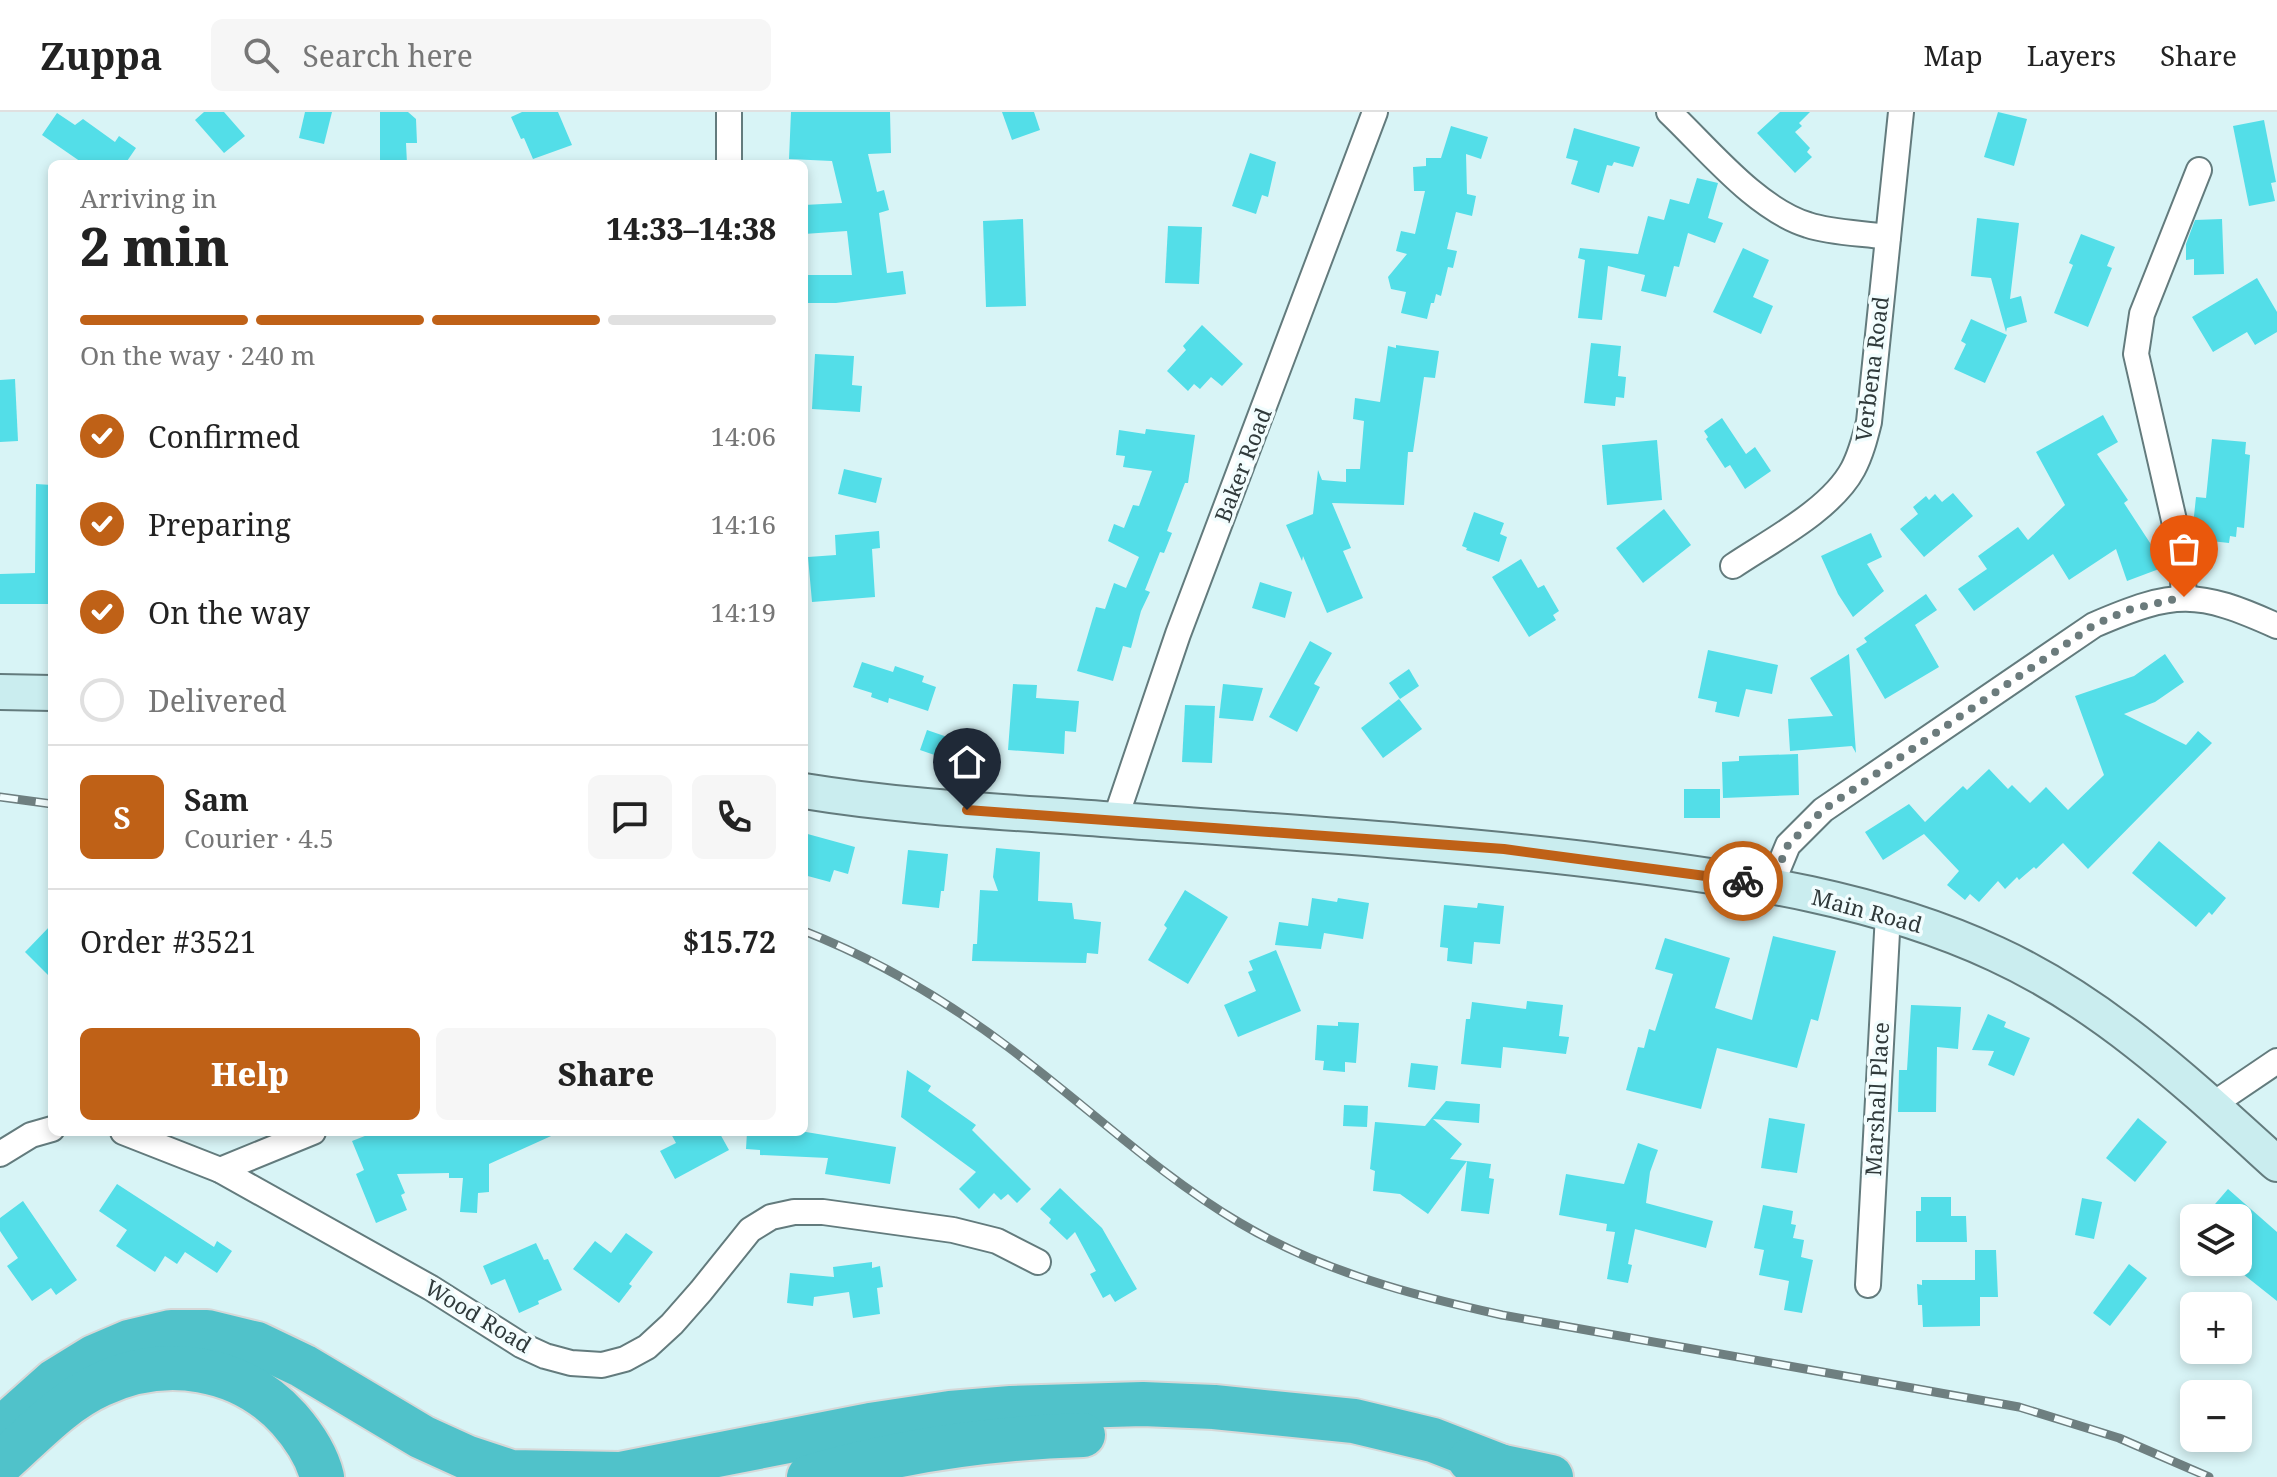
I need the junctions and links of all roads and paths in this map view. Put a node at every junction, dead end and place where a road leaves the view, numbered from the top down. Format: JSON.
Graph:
{"nodes":[{"id":1,"x":729,"y":112,"type":"edge"},
{"id":2,"x":1375,"y":112,"type":"edge"},
{"id":3,"x":1669,"y":112,"type":"edge"},
{"id":4,"x":1901,"y":112,"type":"edge"},
{"id":5,"x":729,"y":160,"type":"edge"},
{"id":6,"x":2199,"y":170,"type":"dead end"},
{"id":7,"x":1888,"y":237,"type":"junction"},
{"id":8,"x":1733,"y":566,"type":"dead end"},
{"id":9,"x":2184,"y":597,"type":"junction"},
{"id":10,"x":2277,"y":626,"type":"edge"},
{"id":11,"x":0,"y":692,"type":"edge"},
{"id":12,"x":48,"y":693,"type":"edge"},
{"id":13,"x":808,"y":792,"type":"edge"},
{"id":14,"x":1115,"y":820,"type":"junction"},
{"id":15,"x":1771,"y":886,"type":"junction"},
{"id":16,"x":1888,"y":914,"type":"junction"},
{"id":17,"x":2277,"y":1061,"type":"edge"},
{"id":18,"x":2212,"y":1105,"type":"junction"},
{"id":19,"x":48,"y":1130,"type":"edge"},
{"id":20,"x":133,"y":1136,"type":"edge"},
{"id":21,"x":303,"y":1136,"type":"edge"},
{"id":22,"x":0,"y":1154,"type":"edge"},
{"id":23,"x":2277,"y":1164,"type":"edge"},
{"id":24,"x":220,"y":1170,"type":"junction"},
{"id":25,"x":1038,"y":1262,"type":"dead end"},
{"id":26,"x":1868,"y":1285,"type":"dead end"},
{"id":27,"x":0,"y":1430,"type":"edge"},
{"id":28,"x":0,"y":1464,"type":"edge"},
{"id":29,"x":1500,"y":1466,"type":"junction"},
{"id":30,"x":322,"y":1477,"type":"edge"},
{"id":31,"x":809,"y":1477,"type":"edge"},
{"id":32,"x":1551,"y":1477,"type":"edge"}],
"edges":[{"from":1,"to":5,"type":"street"},
{"from":2,"to":14,"type":"street","name":"Baker Road"},
{"from":3,"to":7,"type":"street"},
{"from":4,"to":7,"type":"street","name":"Verbena Road"},
{"from":6,"to":9,"type":"street"},
{"from":7,"to":8,"type":"street","name":"Verbena Road"},
{"from":9,"to":10,"type":"street"},
{"from":9,"to":15,"type":"street"},
{"from":11,"to":12,"type":"main road"},
{"from":13,"to":14,"type":"main road","name":"Main Road"},
{"from":14,"to":15,"type":"main road","name":"Main Road"},
{"from":15,"to":16,"type":"main road","name":"Main Road"},
{"from":16,"to":18,"type":"main road","name":"Main Road"},
{"from":16,"to":26,"type":"street","name":"Marshall Place"},
{"from":17,"to":18,"type":"street"},
{"from":18,"to":23,"type":"main road","name":"Main Road"},
{"from":19,"to":22,"type":"street"},
{"from":20,"to":24,"type":"street","name":"Wood Road"},
{"from":21,"to":24,"type":"street"},
{"from":24,"to":25,"type":"street","name":"Wood Road"},
{"from":27,"to":29,"type":"highway"},
{"from":28,"to":30,"type":"highway"},
{"from":29,"to":31,"type":"highway"},
{"from":29,"to":32,"type":"highway"}]}
